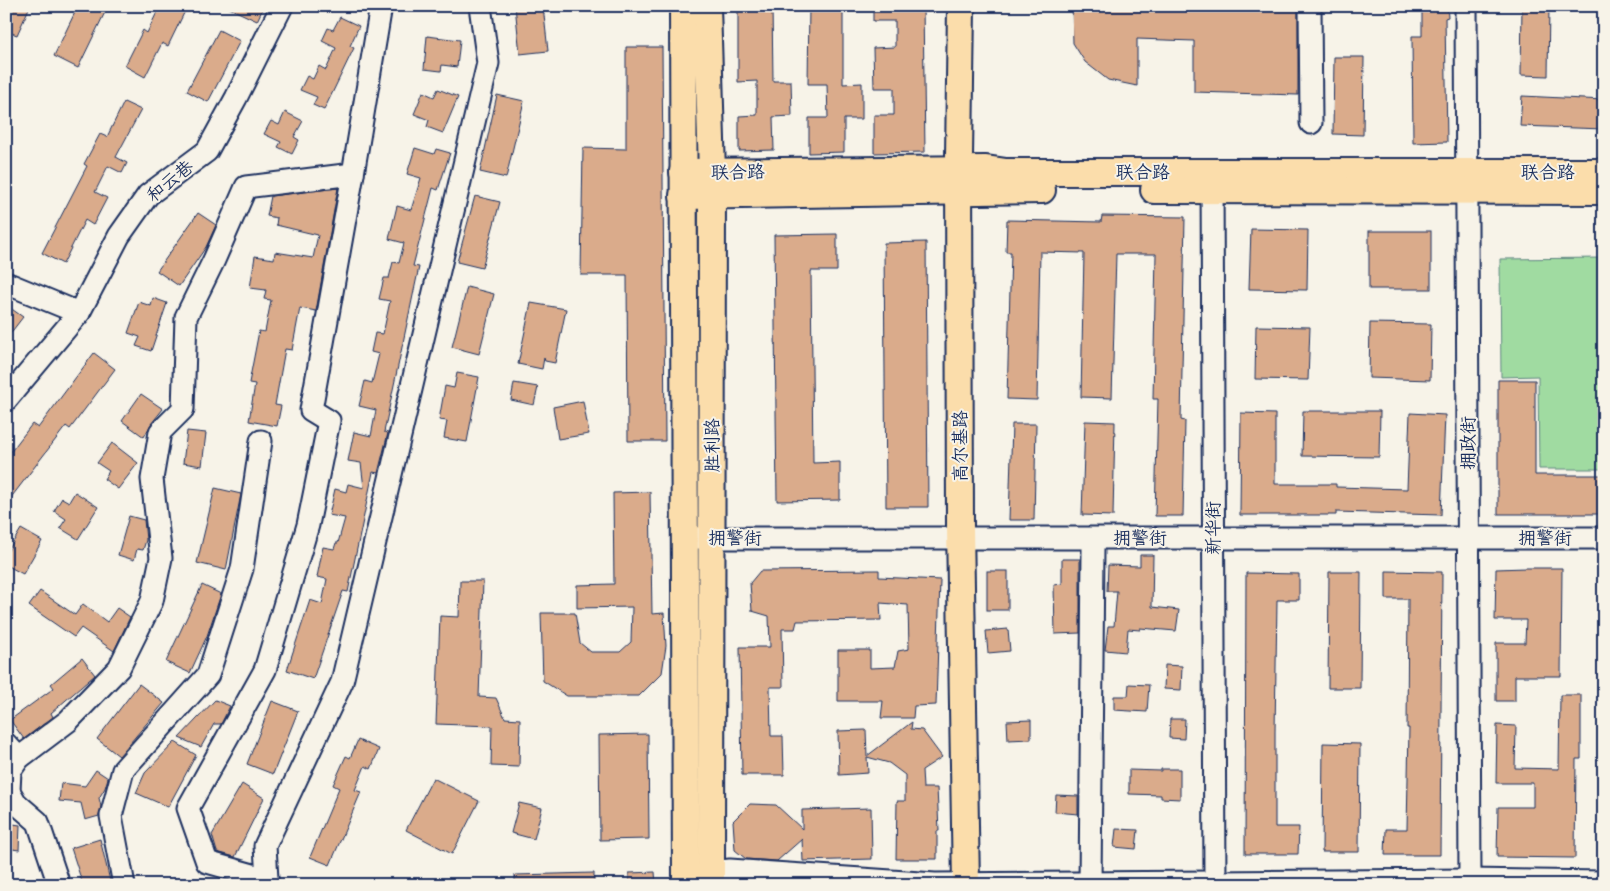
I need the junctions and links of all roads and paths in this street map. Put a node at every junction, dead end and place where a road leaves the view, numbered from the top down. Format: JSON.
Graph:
{"nodes":[{"id":1,"x":282,"y":6,"type":"edge"},
{"id":2,"x":380,"y":6,"type":"edge"},
{"id":3,"x":480,"y":6,"type":"edge"},
{"id":4,"x":684,"y":6,"type":"edge"},
{"id":5,"x":707,"y":6,"type":"edge"},
{"id":6,"x":962,"y":6,"type":"edge"},
{"id":7,"x":1310,"y":6,"type":"edge"},
{"id":8,"x":1466,"y":6,"type":"edge"},
{"id":9,"x":1310,"y":123,"type":"dead end"},
{"id":10,"x":1604,"y":172,"type":"edge"},
{"id":11,"x":353,"y":174,"type":"junction"},
{"id":12,"x":960,"y":181,"type":"junction"},
{"id":13,"x":1212,"y":181,"type":"junction"},
{"id":14,"x":1466,"y":181,"type":"junction"},
{"id":15,"x":683,"y":184,"type":"junction"},
{"id":16,"x":712,"y":185,"type":"junction"},
{"id":17,"x":1604,"y":191,"type":"edge"},
{"id":18,"x":6,"y":283,"type":"edge"},
{"id":19,"x":79,"y":313,"type":"junction"},
{"id":20,"x":6,"y":400,"type":"edge"},
{"id":21,"x":261,"y":441,"type":"dead end"},
{"id":22,"x":682,"y":538,"type":"junction"},
{"id":23,"x":712,"y":538,"type":"junction"},
{"id":24,"x":960,"y":538,"type":"junction"},
{"id":25,"x":1214,"y":538,"type":"junction"},
{"id":26,"x":1468,"y":538,"type":"junction"},
{"id":27,"x":1604,"y":538,"type":"edge"},
{"id":28,"x":1093,"y":549,"type":"dead end"},
{"id":29,"x":13,"y":751,"type":"edge"},
{"id":30,"x":712,"y":878,"type":"edge"},
{"id":31,"x":1470,"y":880,"type":"junction"},
{"id":32,"x":267,"y":882,"type":"edge"},
{"id":33,"x":1604,"y":882,"type":"edge"},
{"id":34,"x":1215,"y":883,"type":"edge"},
{"id":35,"x":966,"y":884,"type":"edge"},
{"id":36,"x":1090,"y":884,"type":"edge"},
{"id":37,"x":60,"y":885,"type":"edge"},
{"id":38,"x":124,"y":885,"type":"edge"},
{"id":39,"x":686,"y":885,"type":"edge"}],
"edges":[{"from":1,"to":19,"type":"street","name":"和云巷"},
{"from":2,"to":11,"type":"street"},
{"from":3,"to":32,"type":"street"},
{"from":4,"to":15,"type":"main road","name":"胜利路"},
{"from":5,"to":16,"type":"main road","name":"胜利路"},
{"from":6,"to":12,"type":"main road","name":"高尔基路"},
{"from":7,"to":9,"type":"street"},
{"from":8,"to":14,"type":"street","name":"拥政街"},
{"from":10,"to":14,"type":"main road","name":"联合路"},
{"from":11,"to":29,"type":"street"},
{"from":11,"to":32,"type":"street"},
{"from":12,"to":13,"type":"main road","name":"联合路"},
{"from":12,"to":16,"type":"main road","name":"联合路"},
{"from":12,"to":24,"type":"main road","name":"高尔基路"},
{"from":13,"to":14,"type":"main road","name":"联合路"},
{"from":13,"to":25,"type":"street","name":"新华街"},
{"from":14,"to":17,"type":"main road","name":"联合路"},
{"from":14,"to":26,"type":"street","name":"拥政街"},
{"from":15,"to":16,"type":"main road","name":"联合路"},
{"from":15,"to":22,"type":"main road","name":"胜利路"},
{"from":16,"to":23,"type":"main road","name":"胜利路"},
{"from":18,"to":19,"type":"street"},
{"from":19,"to":20,"type":"street","name":"和云巷"},
{"from":21,"to":38,"type":"street"},
{"from":22,"to":23,"type":"street","name":"拥警街"},
{"from":22,"to":39,"type":"main road","name":"胜利路"},
{"from":23,"to":24,"type":"street","name":"拥警街"},
{"from":23,"to":30,"type":"main road","name":"胜利路"},
{"from":24,"to":25,"type":"street","name":"拥警街"},
{"from":24,"to":35,"type":"main road","name":"高尔基路"},
{"from":25,"to":26,"type":"street","name":"拥警街"},
{"from":25,"to":34,"type":"street","name":"新华街"},
{"from":26,"to":27,"type":"street","name":"拥警街"},
{"from":26,"to":31,"type":"street","name":"拥政街"},
{"from":28,"to":36,"type":"street"},
{"from":29,"to":37,"type":"street"},
{"from":30,"to":35,"type":"street"},
{"from":31,"to":33,"type":"street"},
{"from":31,"to":34,"type":"street"},
{"from":34,"to":36,"type":"street"},
{"from":35,"to":36,"type":"street"}]}
